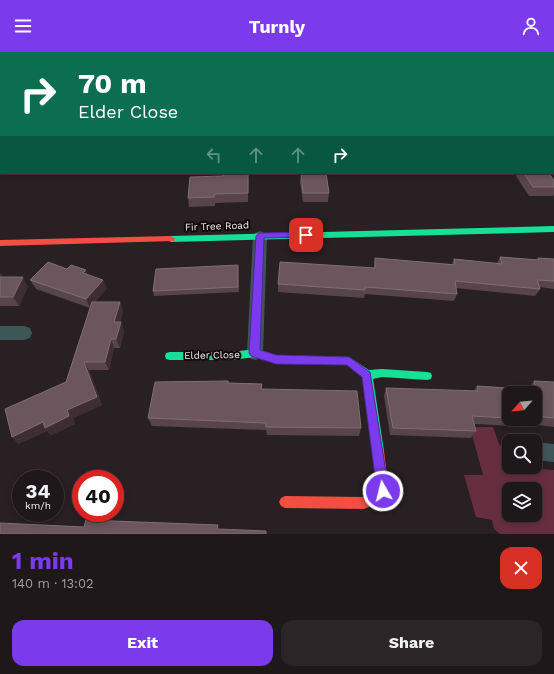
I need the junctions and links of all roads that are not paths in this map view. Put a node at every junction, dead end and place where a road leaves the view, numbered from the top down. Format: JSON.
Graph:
{"nodes":[{"id":1,"x":554,"y":229,"type":"edge"},
{"id":2,"x":260,"y":236,"type":"junction"},
{"id":3,"x":0,"y":243,"type":"edge"},
{"id":4,"x":0,"y":333,"type":"edge"},
{"id":5,"x":24,"y":333,"type":"dead end"},
{"id":6,"x":254,"y":353,"type":"junction"},
{"id":7,"x":170,"y":356,"type":"dead end"},
{"id":8,"x":366,"y":375,"type":"junction"},
{"id":9,"x":427,"y":376,"type":"dead end"},
{"id":10,"x":542,"y":452,"type":"edge"},
{"id":11,"x":554,"y":453,"type":"edge"},
{"id":12,"x":286,"y":502,"type":"dead end"}],
"edges":[{"from":1,"to":2,"type":"main road","name":"Fir Tree Road"},
{"from":2,"to":3,"type":"main road","name":"Fir Tree Road"},
{"from":2,"to":6,"type":"street","name":"Elder Close"},
{"from":4,"to":5,"type":"street"},
{"from":6,"to":7,"type":"main road","name":"Elder Close"},
{"from":6,"to":8,"type":"main road","name":"Elder Close"},
{"from":8,"to":9,"type":"main road"},
{"from":8,"to":12,"type":"main road"},
{"from":10,"to":11,"type":"street"}]}
